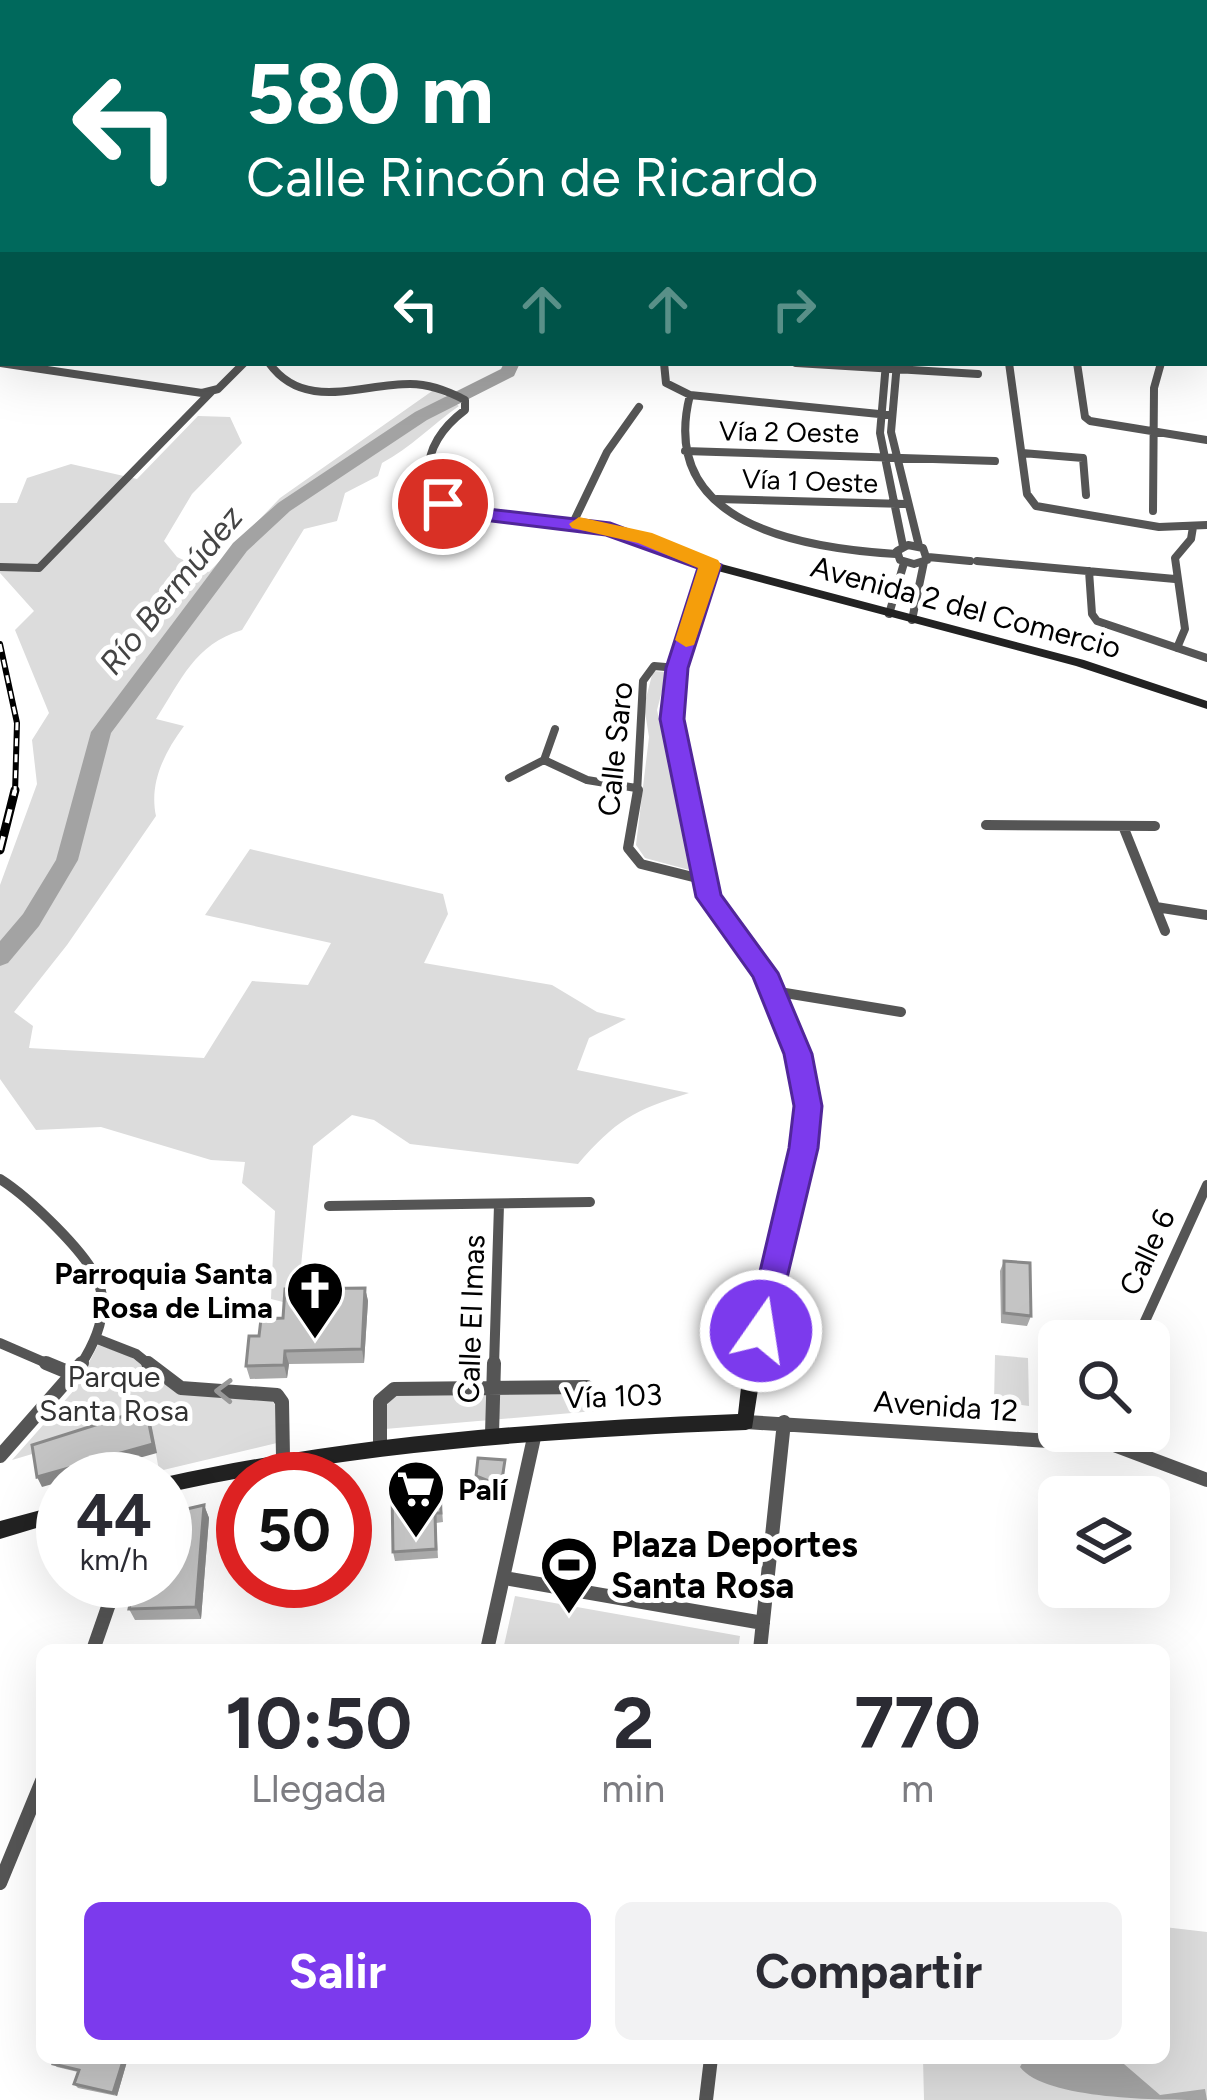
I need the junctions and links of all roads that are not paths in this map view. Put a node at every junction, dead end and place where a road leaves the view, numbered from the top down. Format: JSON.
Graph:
{"nodes":[{"id":1,"x":15,"y":366,"type":"edge"},
{"id":2,"x":241,"y":366,"type":"edge"},
{"id":3,"x":271,"y":366,"type":"edge"},
{"id":4,"x":664,"y":366,"type":"edge"},
{"id":5,"x":1010,"y":366,"type":"edge"},
{"id":6,"x":1077,"y":366,"type":"edge"},
{"id":7,"x":1160,"y":366,"type":"edge"},
{"id":8,"x":890,"y":367,"type":"edge"},
{"id":9,"x":977,"y":374,"type":"dead end"},
{"id":10,"x":211,"y":392,"type":"junction"},
{"id":11,"x":690,"y":395,"type":"junction"},
{"id":12,"x":639,"y":407,"type":"dead end"},
{"id":13,"x":883,"y":414,"type":"junction"},
{"id":14,"x":1152,"y":431,"type":"junction"},
{"id":15,"x":1207,"y":440,"type":"edge"},
{"id":16,"x":685,"y":451,"type":"junction"},
{"id":17,"x":1022,"y":453,"type":"junction"},
{"id":18,"x":880,"y":454,"type":"junction"},
{"id":19,"x":894,"y":455,"type":"junction"},
{"id":20,"x":995,"y":461,"type":"dead end"},
{"id":21,"x":1086,"y":495,"type":"dead end"},
{"id":22,"x":713,"y":499,"type":"junction"},
{"id":23,"x":894,"y":504,"type":"junction"},
{"id":24,"x":906,"y":504,"type":"junction"},
{"id":25,"x":1153,"y":512,"type":"dead end"},
{"id":26,"x":573,"y":523,"type":"junction"},
{"id":27,"x":1207,"y":525,"type":"edge"},
{"id":28,"x":1192,"y":526,"type":"junction"},
{"id":29,"x":919,"y":546,"type":"junction"},
{"id":30,"x":900,"y":550,"type":"junction"},
{"id":31,"x":926,"y":560,"type":"junction"},
{"id":32,"x":904,"y":562,"type":"junction"},
{"id":33,"x":710,"y":565,"type":"junction"},
{"id":34,"x":0,"y":568,"type":"edge"},
{"id":35,"x":1089,"y":571,"type":"junction"},
{"id":36,"x":1175,"y":579,"type":"junction"},
{"id":37,"x":890,"y":614,"type":"junction"},
{"id":38,"x":912,"y":620,"type":"junction"},
{"id":39,"x":1177,"y":648,"type":"junction"},
{"id":40,"x":1207,"y":658,"type":"edge"},
{"id":41,"x":677,"y":668,"type":"junction"},
{"id":42,"x":1207,"y":704,"type":"edge"},
{"id":43,"x":555,"y":729,"type":"dead end"},
{"id":44,"x":544,"y":760,"type":"junction"},
{"id":45,"x":509,"y":778,"type":"dead end"},
{"id":46,"x":636,"y":788,"type":"junction"},
{"id":47,"x":986,"y":825,"type":"dead end"},
{"id":48,"x":1123,"y":826,"type":"junction"},
{"id":49,"x":1155,"y":826,"type":"dead end"},
{"id":50,"x":705,"y":880,"type":"junction"},
{"id":51,"x":1156,"y":907,"type":"junction"},
{"id":52,"x":1207,"y":915,"type":"edge"},
{"id":53,"x":1165,"y":932,"type":"dead end"},
{"id":54,"x":773,"y":991,"type":"junction"},
{"id":55,"x":901,"y":1012,"type":"dead end"},
{"id":56,"x":0,"y":1179,"type":"edge"},
{"id":57,"x":1207,"y":1185,"type":"edge"},
{"id":58,"x":590,"y":1202,"type":"dead end"},
{"id":59,"x":499,"y":1205,"type":"junction"},
{"id":60,"x":329,"y":1206,"type":"dead end"},
{"id":61,"x":1146,"y":1320,"type":"edge"},
{"id":62,"x":95,"y":1338,"type":"junction"},
{"id":63,"x":0,"y":1343,"type":"edge"},
{"id":64,"x":75,"y":1375,"type":"junction"},
{"id":65,"x":493,"y":1387,"type":"junction"},
{"id":66,"x":587,"y":1387,"type":"dead end"},
{"id":67,"x":746,"y":1421,"type":"junction"},
{"id":68,"x":784,"y":1422,"type":"junction"},
{"id":69,"x":536,"y":1429,"type":"junction"},
{"id":70,"x":492,"y":1434,"type":"junction"},
{"id":71,"x":1038,"y":1434,"type":"edge"},
{"id":72,"x":380,"y":1444,"type":"junction"},
{"id":73,"x":284,"y":1452,"type":"edge"},
{"id":74,"x":321,"y":1452,"type":"edge"},
{"id":75,"x":1141,"y":1452,"type":"edge"},
{"id":76,"x":0,"y":1456,"type":"edge"},
{"id":77,"x":1207,"y":1480,"type":"edge"},
{"id":78,"x":36,"y":1520,"type":"edge"},
{"id":79,"x":0,"y":1530,"type":"edge"},
{"id":80,"x":505,"y":1578,"type":"junction"},
{"id":81,"x":108,"y":1608,"type":"edge"},
{"id":82,"x":763,"y":1623,"type":"junction"},
{"id":83,"x":95,"y":1644,"type":"edge"},
{"id":84,"x":488,"y":1644,"type":"edge"},
{"id":85,"x":761,"y":1644,"type":"edge"},
{"id":86,"x":36,"y":1796,"type":"edge"},
{"id":87,"x":0,"y":1883,"type":"edge"},
{"id":88,"x":710,"y":2064,"type":"edge"},
{"id":89,"x":706,"y":2100,"type":"edge"}],
"edges":[{"from":1,"to":10,"type":"street"},
{"from":2,"to":10,"type":"street"},
{"from":3,"to":26,"type":"street"},
{"from":4,"to":11,"type":"street"},
{"from":5,"to":17,"type":"street"},
{"from":6,"to":14,"type":"street"},
{"from":7,"to":14,"type":"street"},
{"from":8,"to":9,"type":"street"},
{"from":8,"to":13,"type":"street"},
{"from":10,"to":34,"type":"street"},
{"from":11,"to":13,"type":"street"},
{"from":11,"to":16,"type":"street"},
{"from":12,"to":26,"type":"street"},
{"from":13,"to":18,"type":"street"},
{"from":13,"to":19,"type":"street"},
{"from":14,"to":15,"type":"street"},
{"from":14,"to":25,"type":"street"},
{"from":16,"to":18,"type":"street","name":"Vía 2 Oeste"},
{"from":16,"to":22,"type":"street"},
{"from":17,"to":21,"type":"street"},
{"from":17,"to":28,"type":"street"},
{"from":18,"to":19,"type":"street","name":"Vía 2 Oeste"},
{"from":18,"to":23,"type":"street"},
{"from":19,"to":20,"type":"street","name":"Vía 2 Oeste"},
{"from":19,"to":24,"type":"street"},
{"from":22,"to":23,"type":"street","name":"Vía 1 Oeste"},
{"from":22,"to":30,"type":"street"},
{"from":23,"to":24,"type":"street","name":"Vía 1 Oeste"},
{"from":23,"to":30,"type":"street"},
{"from":24,"to":29,"type":"street"},
{"from":26,"to":33,"type":"street"},
{"from":27,"to":28,"type":"street"},
{"from":28,"to":36,"type":"street"},
{"from":29,"to":30,"type":"street"},
{"from":29,"to":31,"type":"street"},
{"from":30,"to":32,"type":"street"},
{"from":31,"to":32,"type":"street"},
{"from":31,"to":35,"type":"street"},
{"from":31,"to":38,"type":"street"},
{"from":32,"to":37,"type":"street"},
{"from":33,"to":37,"type":"main road","name":"Avenida 2 del Comercio"},
{"from":33,"to":41,"type":"main road"},
{"from":35,"to":36,"type":"street"},
{"from":35,"to":39,"type":"street"},
{"from":36,"to":39,"type":"street"},
{"from":37,"to":38,"type":"main road","name":"Avenida 2 del Comercio"},
{"from":38,"to":42,"type":"main road","name":"Avenida 2 del Comercio"},
{"from":39,"to":40,"type":"street"},
{"from":41,"to":46,"type":"street","name":"Calle Saro"},
{"from":41,"to":50,"type":"main road"},
{"from":43,"to":44,"type":"street"},
{"from":44,"to":45,"type":"street"},
{"from":44,"to":46,"type":"street"},
{"from":46,"to":50,"type":"street","name":"Calle Saro"},
{"from":47,"to":48,"type":"street"},
{"from":48,"to":49,"type":"street"},
{"from":48,"to":51,"type":"street"},
{"from":50,"to":54,"type":"main road"},
{"from":51,"to":52,"type":"street"},
{"from":51,"to":53,"type":"street"},
{"from":54,"to":55,"type":"street"},
{"from":54,"to":67,"type":"main road"},
{"from":56,"to":62,"type":"street"},
{"from":57,"to":61,"type":"street","name":"Calle 6"},
{"from":58,"to":59,"type":"street","name":"Calle El Imas"},
{"from":59,"to":60,"type":"street","name":"Calle El Imas"},
{"from":59,"to":65,"type":"street","name":"Calle El Imas"},
{"from":62,"to":64,"type":"street"},
{"from":73,"to":62,"type":"street","one_way":true},
{"from":63,"to":64,"type":"street"},
{"from":64,"to":76,"type":"street"},
{"from":65,"to":66,"type":"street"},
{"from":65,"to":70,"type":"street","name":"Calle El Imas"},
{"from":65,"to":72,"type":"street"},
{"from":67,"to":68,"type":"street","name":"Avenida 12"},
{"from":67,"to":69,"type":"main road","name":"Vía 103"},
{"from":68,"to":71,"type":"street","name":"Avenida 12"},
{"from":68,"to":82,"type":"street"},
{"from":69,"to":70,"type":"main road","name":"Vía 103"},
{"from":69,"to":80,"type":"street"},
{"from":70,"to":72,"type":"main road","name":"Vía 103"},
{"from":72,"to":74,"type":"main road","name":"Vía 103"},
{"from":75,"to":77,"type":"street","name":"Avenida 12"},
{"from":78,"to":79,"type":"main road"},
{"from":80,"to":82,"type":"street"},
{"from":80,"to":84,"type":"street"},
{"from":81,"to":83,"type":"street"},
{"from":82,"to":85,"type":"street"},
{"from":86,"to":87,"type":"street"},
{"from":88,"to":89,"type":"street"}]}
